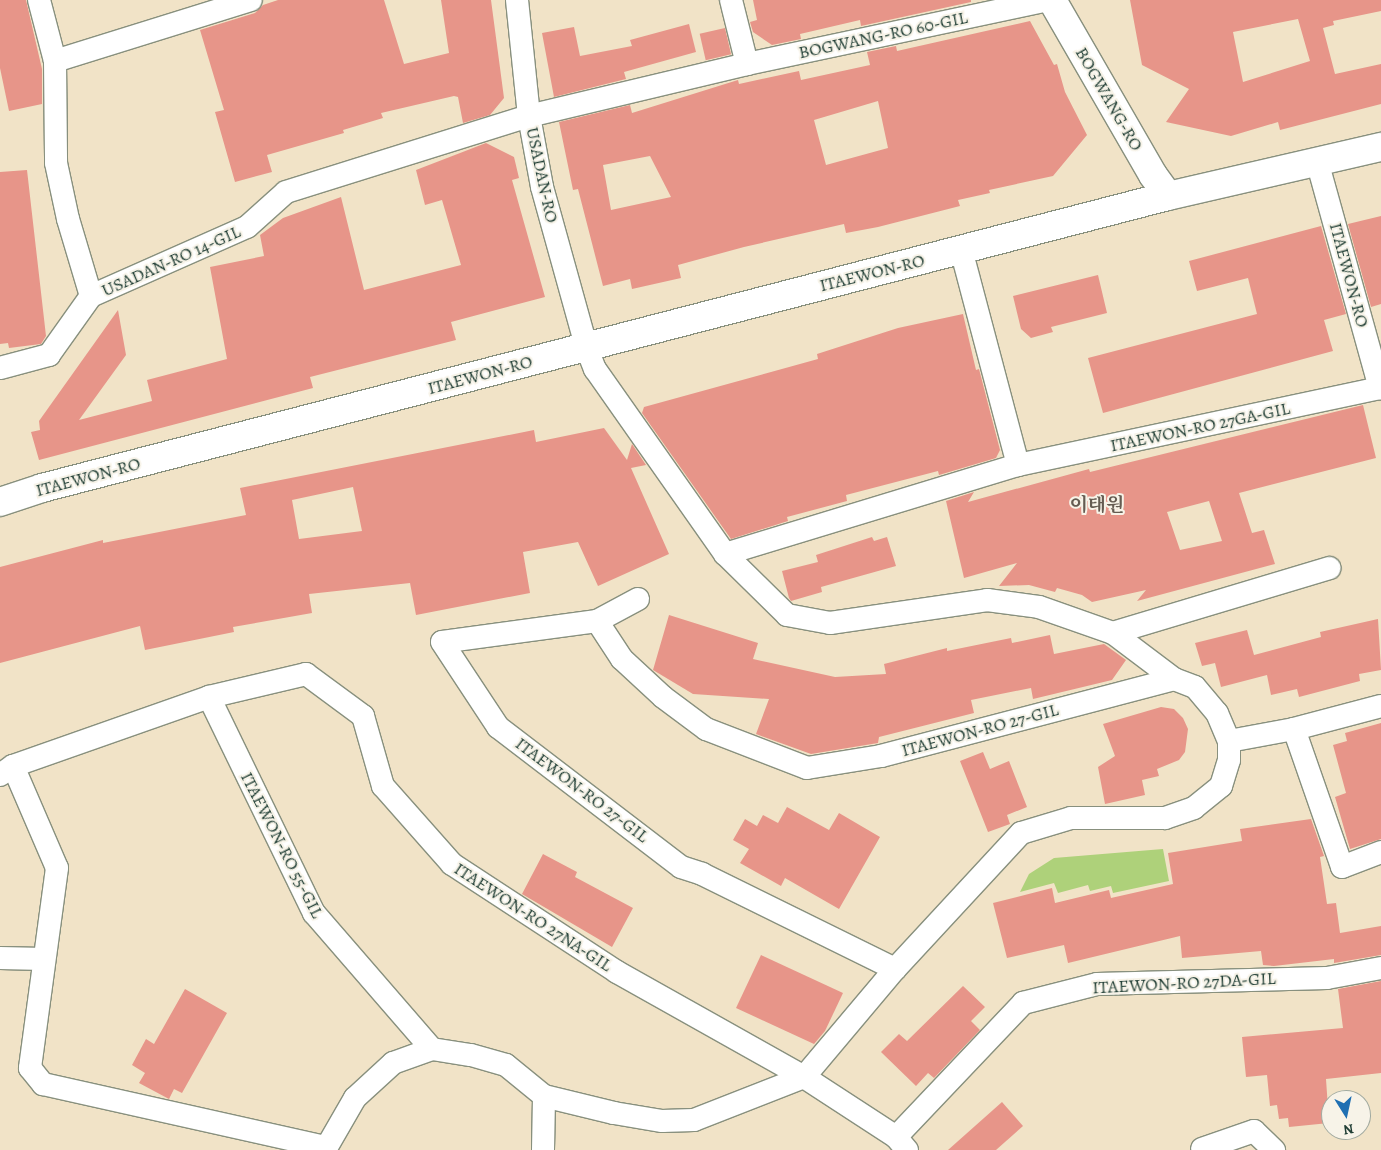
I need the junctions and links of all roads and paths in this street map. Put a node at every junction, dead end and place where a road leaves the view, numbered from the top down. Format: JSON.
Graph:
{"nodes":[{"id":1,"x":39,"y":0,"type":"edge"},
{"id":2,"x":252,"y":0,"type":"edge"},
{"id":3,"x":517,"y":0,"type":"edge"},
{"id":4,"x":731,"y":0,"type":"edge"},
{"id":5,"x":1050,"y":0,"type":"edge"},
{"id":6,"x":55,"y":61,"type":"junction"},
{"id":7,"x":747,"y":64,"type":"junction"},
{"id":8,"x":529,"y":116,"type":"junction"},
{"id":9,"x":1381,"y":147,"type":"edge"},
{"id":10,"x":1317,"y":161,"type":"junction"},
{"id":11,"x":1168,"y":196,"type":"junction"},
{"id":12,"x":961,"y":250,"type":"junction"},
{"id":13,"x":91,"y":296,"type":"junction"},
{"id":14,"x":586,"y":346,"type":"junction"},
{"id":15,"x":0,"y":368,"type":"edge"},
{"id":16,"x":1380,"y":388,"type":"edge"},
{"id":17,"x":1018,"y":465,"type":"junction"},
{"id":18,"x":0,"y":502,"type":"edge"},
{"id":19,"x":725,"y":554,"type":"junction"},
{"id":20,"x":1329,"y":568,"type":"dead end"},
{"id":21,"x":638,"y":599,"type":"dead end"},
{"id":22,"x":597,"y":621,"type":"junction"},
{"id":23,"x":1113,"y":633,"type":"junction"},
{"id":24,"x":1174,"y":679,"type":"junction"},
{"id":25,"x":209,"y":697,"type":"junction"},
{"id":26,"x":1381,"y":706,"type":"edge"},
{"id":27,"x":1294,"y":729,"type":"junction"},
{"id":28,"x":1229,"y":741,"type":"junction"},
{"id":29,"x":6,"y":771,"type":"edge"},
{"id":30,"x":1381,"y":852,"type":"edge"},
{"id":31,"x":0,"y":958,"type":"edge"},
{"id":32,"x":44,"y":959,"type":"junction"},
{"id":33,"x":1381,"y":968,"type":"edge"},
{"id":34,"x":895,"y":969,"type":"junction"},
{"id":35,"x":432,"y":1049,"type":"junction"},
{"id":36,"x":804,"y":1077,"type":"junction"},
{"id":37,"x":544,"y":1096,"type":"junction"},
{"id":38,"x":902,"y":1144,"type":"edge"},
{"id":39,"x":324,"y":1149,"type":"edge"},
{"id":40,"x":1202,"y":1149,"type":"edge"},
{"id":41,"x":543,"y":1150,"type":"edge"},
{"id":42,"x":1274,"y":1150,"type":"edge"}],
"edges":[{"from":1,"to":6,"type":"street"},
{"from":2,"to":6,"type":"street"},
{"from":3,"to":8,"type":"street","name":"USADAN-RO"},
{"from":4,"to":7,"type":"street"},
{"from":5,"to":7,"type":"street","name":"BOGWANG-RO 60-GIL"},
{"from":5,"to":11,"type":"main road","name":"BOGWANG-RO"},
{"from":6,"to":13,"type":"street"},
{"from":7,"to":8,"type":"street","name":"BOGWANG-RO 60-GIL"},
{"from":8,"to":13,"type":"street","name":"USADAN-RO 14-GIL"},
{"from":8,"to":14,"type":"street","name":"USADAN-RO"},
{"from":9,"to":10,"type":"main road","name":"ITAEWON-RO"},
{"from":10,"to":11,"type":"main road","name":"ITAEWON-RO"},
{"from":10,"to":16,"type":"street","name":"ITAEWON-RO"},
{"from":11,"to":12,"type":"main road","name":"ITAEWON-RO"},
{"from":12,"to":14,"type":"main road","name":"ITAEWON-RO"},
{"from":12,"to":17,"type":"street"},
{"from":13,"to":15,"type":"street","name":"USADAN-RO 14-GIL"},
{"from":14,"to":18,"type":"main road","name":"ITAEWON-RO"},
{"from":14,"to":19,"type":"street"},
{"from":16,"to":17,"type":"street","name":"ITAEWON-RO 27GA-GIL"},
{"from":17,"to":19,"type":"street"},
{"from":19,"to":23,"type":"street"},
{"from":20,"to":23,"type":"street"},
{"from":21,"to":22,"type":"street","name":"ITAEWON-RO 27-GIL"},
{"from":22,"to":24,"type":"street","name":"ITAEWON-RO 27-GIL"},
{"from":22,"to":34,"type":"street","name":"ITAEWON-RO 27-GIL"},
{"from":23,"to":24,"type":"street"},
{"from":24,"to":28,"type":"street"},
{"from":25,"to":29,"type":"street"},
{"from":25,"to":35,"type":"street","name":"ITAEWON-RO 55-GIL"},
{"from":25,"to":36,"type":"street","name":"ITAEWON-RO 27NA-GIL"},
{"from":26,"to":27,"type":"street"},
{"from":27,"to":28,"type":"street"},
{"from":27,"to":30,"type":"street"},
{"from":28,"to":34,"type":"street"},
{"from":29,"to":32,"type":"street"},
{"from":31,"to":32,"type":"street"},
{"from":32,"to":39,"type":"street"},
{"from":33,"to":38,"type":"street","name":"ITAEWON-RO 27DA-GIL"},
{"from":34,"to":36,"type":"street"},
{"from":35,"to":37,"type":"street"},
{"from":35,"to":39,"type":"street"},
{"from":36,"to":37,"type":"street"},
{"from":36,"to":38,"type":"street"},
{"from":37,"to":41,"type":"street"},
{"from":40,"to":42,"type":"street"}]}
